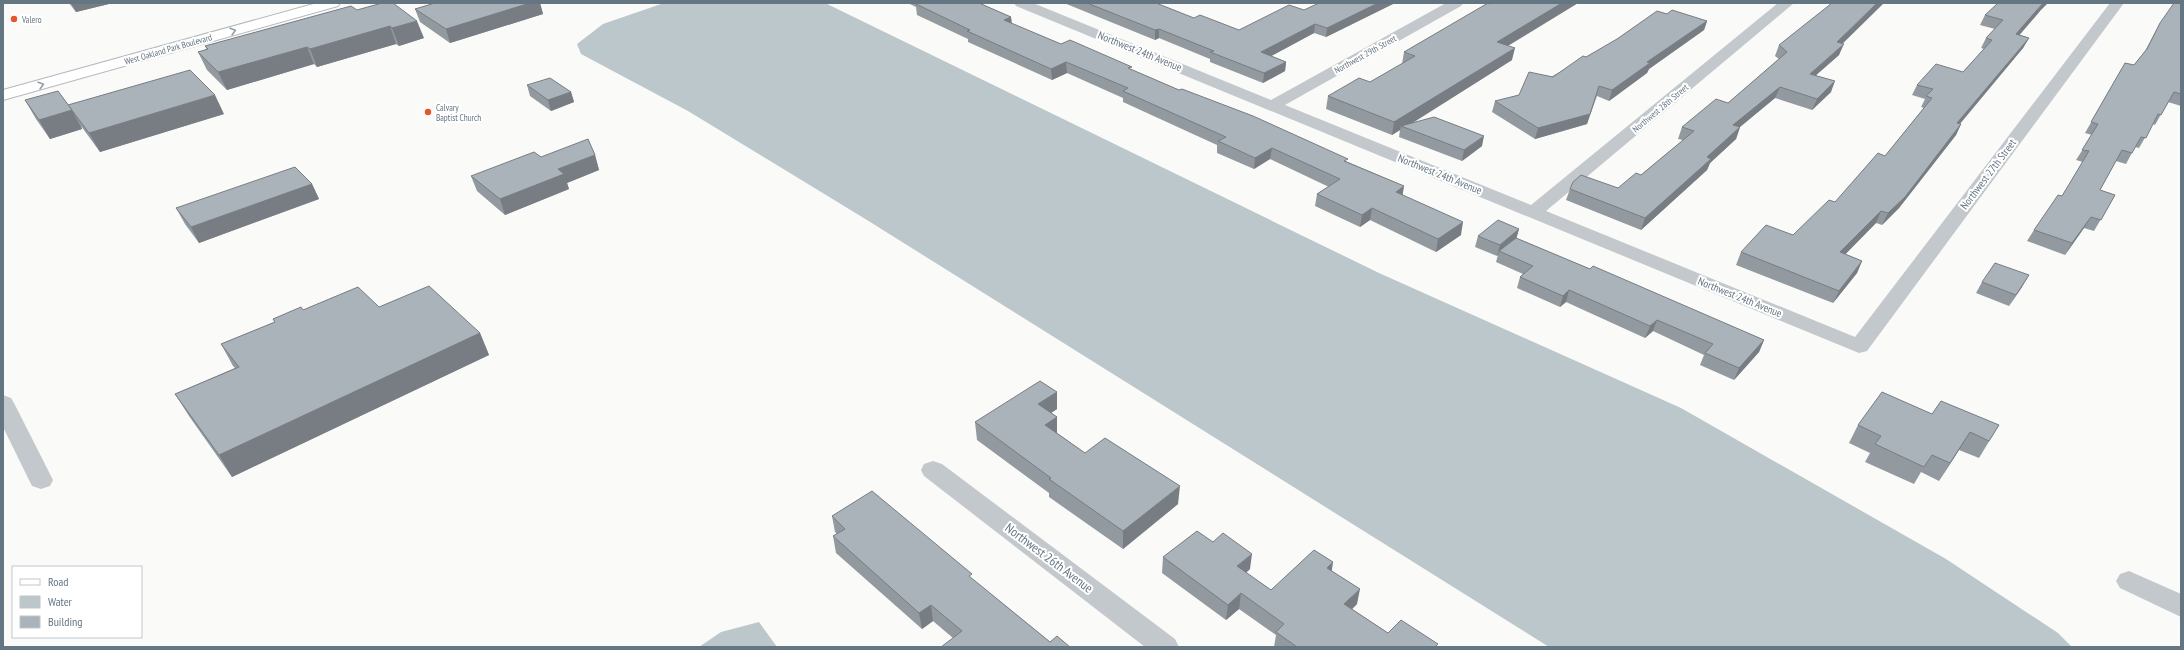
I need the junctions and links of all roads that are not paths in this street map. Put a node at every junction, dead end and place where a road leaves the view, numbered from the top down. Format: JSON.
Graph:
{"nodes":[{"id":1,"x":283,"y":3,"type":"edge"},
{"id":2,"x":333,"y":3,"type":"edge"},
{"id":3,"x":1021,"y":3,"type":"edge"},
{"id":4,"x":1456,"y":3,"type":"edge"},
{"id":5,"x":1787,"y":3,"type":"edge"},
{"id":6,"x":2117,"y":3,"type":"edge"},
{"id":7,"x":3,"y":80,"type":"edge"},
{"id":8,"x":3,"y":95,"type":"edge"},
{"id":9,"x":1273,"y":105,"type":"junction"},
{"id":10,"x":1534,"y":212,"type":"junction"},
{"id":11,"x":1859,"y":346,"type":"joint"},
{"id":12,"x":3,"y":403,"type":"edge"},
{"id":13,"x":933,"y":470,"type":"dead end"},
{"id":14,"x":41,"y":480,"type":"dead end"},
{"id":15,"x":2129,"y":581,"type":"dead end"},
{"id":16,"x":2181,"y":606,"type":"edge"},
{"id":17,"x":1165,"y":647,"type":"edge"}],
"edges":[{"from":1,"to":7,"type":"main road","name":"West Oakland Park Boulevard"},
{"from":8,"to":2,"type":"main road","name":"West Oakland Park Boulevard","one_way":true},
{"from":3,"to":9,"type":"street","name":"Northwest 24th Avenue"},
{"from":4,"to":9,"type":"street","name":"Northwest 29th Street"},
{"from":5,"to":10,"type":"street","name":"Northwest 28th Street"},
{"from":6,"to":11,"type":"street","name":"Northwest 27th Street"},
{"from":9,"to":10,"type":"street","name":"Northwest 24th Avenue"},
{"from":10,"to":11,"type":"street","name":"Northwest 24th Avenue"},
{"from":12,"to":14,"type":"street"},
{"from":13,"to":17,"type":"street","name":"Northwest 26th Avenue"},
{"from":15,"to":16,"type":"street"}]}
